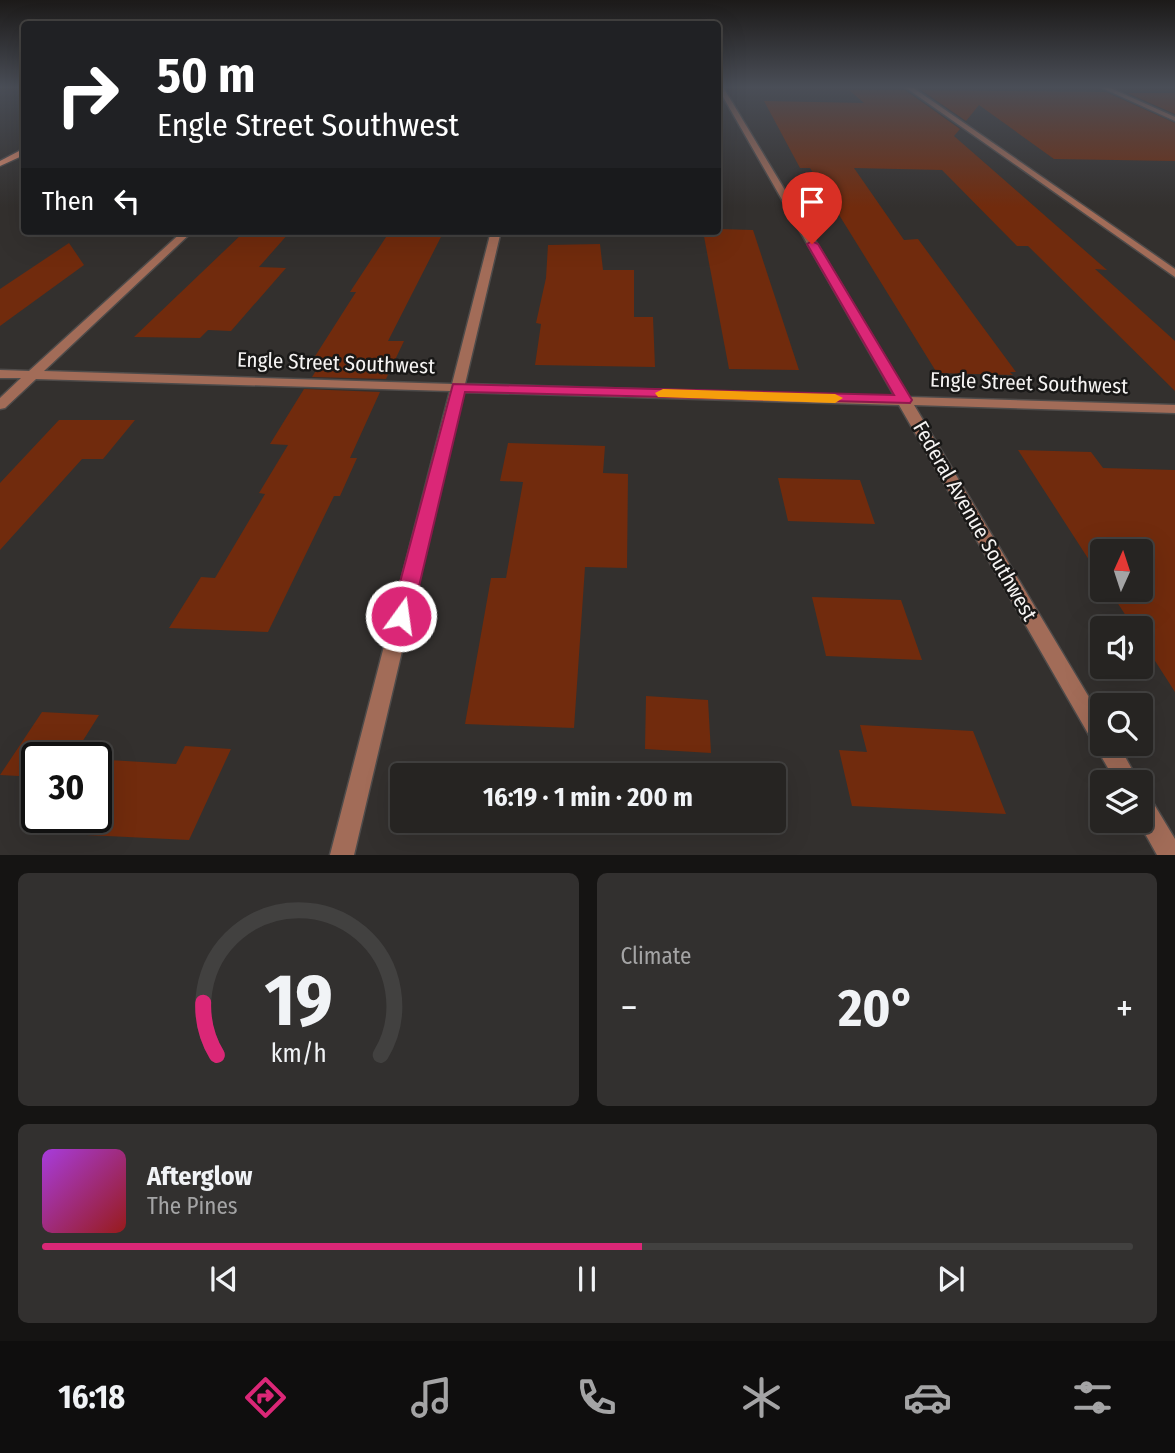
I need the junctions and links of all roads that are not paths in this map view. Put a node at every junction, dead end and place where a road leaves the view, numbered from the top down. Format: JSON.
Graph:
{"nodes":[{"id":1,"x":744,"y":127,"type":"edge"},
{"id":2,"x":965,"y":127,"type":"edge"},
{"id":3,"x":21,"y":154,"type":"edge"},
{"id":4,"x":0,"y":164,"type":"edge"},
{"id":5,"x":184,"y":235,"type":"edge"},
{"id":6,"x":495,"y":235,"type":"edge"},
{"id":7,"x":1175,"y":274,"type":"edge"},
{"id":8,"x":0,"y":374,"type":"edge"},
{"id":9,"x":34,"y":375,"type":"junction"},
{"id":10,"x":458,"y":388,"type":"junction"},
{"id":11,"x":905,"y":400,"type":"junction"},
{"id":12,"x":0,"y":405,"type":"edge"},
{"id":13,"x":1175,"y":409,"type":"edge"},
{"id":14,"x":1090,"y":717,"type":"edge"},
{"id":15,"x":1153,"y":824,"type":"edge"},
{"id":16,"x":342,"y":855,"type":"edge"},
{"id":17,"x":1171,"y":855,"type":"edge"}],
"edges":[{"from":1,"to":11,"type":"street","name":"Federal Avenue Southwest"},
{"from":2,"to":7,"type":"street"},
{"from":3,"to":4,"type":"street"},
{"from":5,"to":9,"type":"street"},
{"from":6,"to":10,"type":"street"},
{"from":8,"to":9,"type":"street","name":"Engle Street Southwest"},
{"from":9,"to":10,"type":"street","name":"Engle Street Southwest"},
{"from":9,"to":12,"type":"street"},
{"from":10,"to":11,"type":"street","name":"Engle Street Southwest"},
{"from":10,"to":16,"type":"street"},
{"from":11,"to":13,"type":"street","name":"Engle Street Southwest"},
{"from":11,"to":14,"type":"street","name":"Federal Avenue Southwest"},
{"from":15,"to":17,"type":"street"}]}
